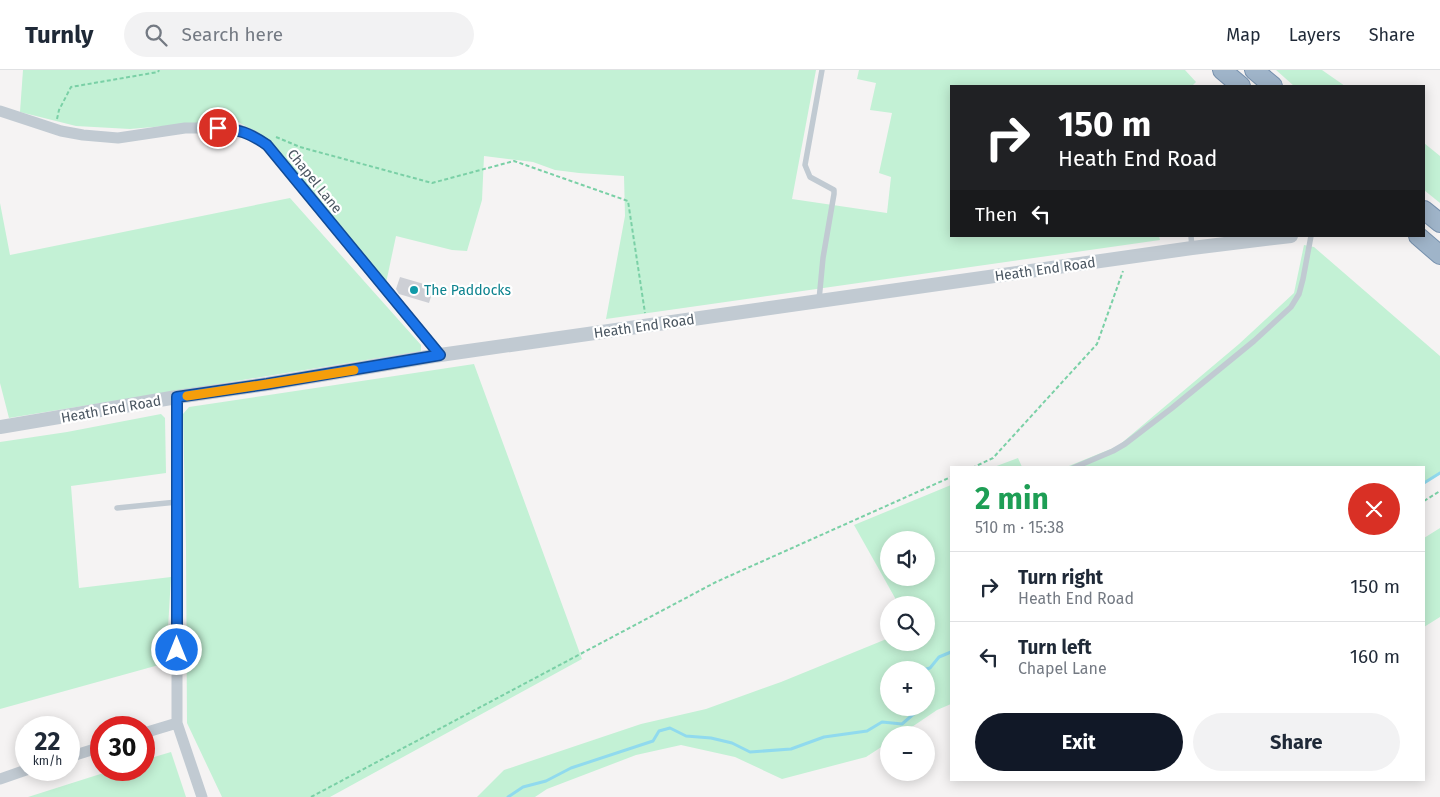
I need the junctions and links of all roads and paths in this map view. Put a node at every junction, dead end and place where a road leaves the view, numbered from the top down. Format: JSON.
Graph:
{"nodes":[{"id":1,"x":159,"y":70,"type":"edge"},
{"id":2,"x":822,"y":70,"type":"edge"},
{"id":3,"x":1222,"y":70,"type":"edge"},
{"id":4,"x":1254,"y":70,"type":"edge"},
{"id":5,"x":1240,"y":85,"type":"edge"},
{"id":6,"x":1272,"y":85,"type":"edge"},
{"id":7,"x":0,"y":111,"type":"edge"},
{"id":8,"x":55,"y":125,"type":"dead end"},
{"id":9,"x":273,"y":136,"type":"dead end"},
{"id":10,"x":1425,"y":211,"type":"edge"},
{"id":11,"x":1440,"y":223,"type":"edge"},
{"id":12,"x":1274,"y":237,"type":"edge"},
{"id":13,"x":1311,"y":237,"type":"edge"},
{"id":14,"x":1417,"y":237,"type":"edge"},
{"id":15,"x":1192,"y":242,"type":"edge"},
{"id":16,"x":1440,"y":254,"type":"edge"},
{"id":17,"x":1128,"y":257,"type":"junction"},
{"id":18,"x":818,"y":302,"type":"junction"},
{"id":19,"x":647,"y":325,"type":"junction"},
{"id":20,"x":440,"y":355,"type":"junction"},
{"id":21,"x":177,"y":397,"type":"junction"},
{"id":22,"x":0,"y":427,"type":"edge"},
{"id":23,"x":976,"y":466,"type":"edge"},
{"id":24,"x":1078,"y":466,"type":"edge"},
{"id":25,"x":950,"y":477,"type":"edge"},
{"id":26,"x":1440,"y":491,"type":"edge"},
{"id":27,"x":1425,"y":500,"type":"edge"},
{"id":28,"x":177,"y":502,"type":"junction"},
{"id":29,"x":117,"y":508,"type":"dead end"},
{"id":30,"x":177,"y":723,"type":"junction"},
{"id":31,"x":155,"y":730,"type":"edge"},
{"id":32,"x":15,"y":773,"type":"edge"},
{"id":33,"x":0,"y":778,"type":"edge"},
{"id":34,"x":202,"y":797,"type":"edge"},
{"id":35,"x":311,"y":797,"type":"edge"}],
"edges":[{"from":1,"to":8,"type":"path"},
{"from":2,"to":18,"type":"lane"},
{"from":3,"to":5,"type":"highway"},
{"from":4,"to":6,"type":"highway"},
{"from":7,"to":20,"type":"street","name":"Chapel Lane"},
{"from":9,"to":19,"type":"path"},
{"from":10,"to":11,"type":"highway"},
{"from":12,"to":15,"type":"street","name":"Heath End Road"},
{"from":13,"to":24,"type":"lane"},
{"from":14,"to":16,"type":"highway"},
{"from":15,"to":17,"type":"street","name":"Heath End Road"},
{"from":17,"to":18,"type":"street","name":"Heath End Road"},
{"from":17,"to":23,"type":"path"},
{"from":18,"to":19,"type":"street","name":"Heath End Road"},
{"from":19,"to":20,"type":"street","name":"Heath End Road"},
{"from":20,"to":21,"type":"street","name":"Heath End Road"},
{"from":21,"to":22,"type":"street","name":"Heath End Road"},
{"from":21,"to":28,"type":"street"},
{"from":25,"to":35,"type":"path"},
{"from":26,"to":27,"type":"path"},
{"from":28,"to":29,"type":"lane"},
{"from":28,"to":30,"type":"street"},
{"from":30,"to":31,"type":"street"},
{"from":30,"to":34,"type":"street"},
{"from":32,"to":33,"type":"street"}]}
